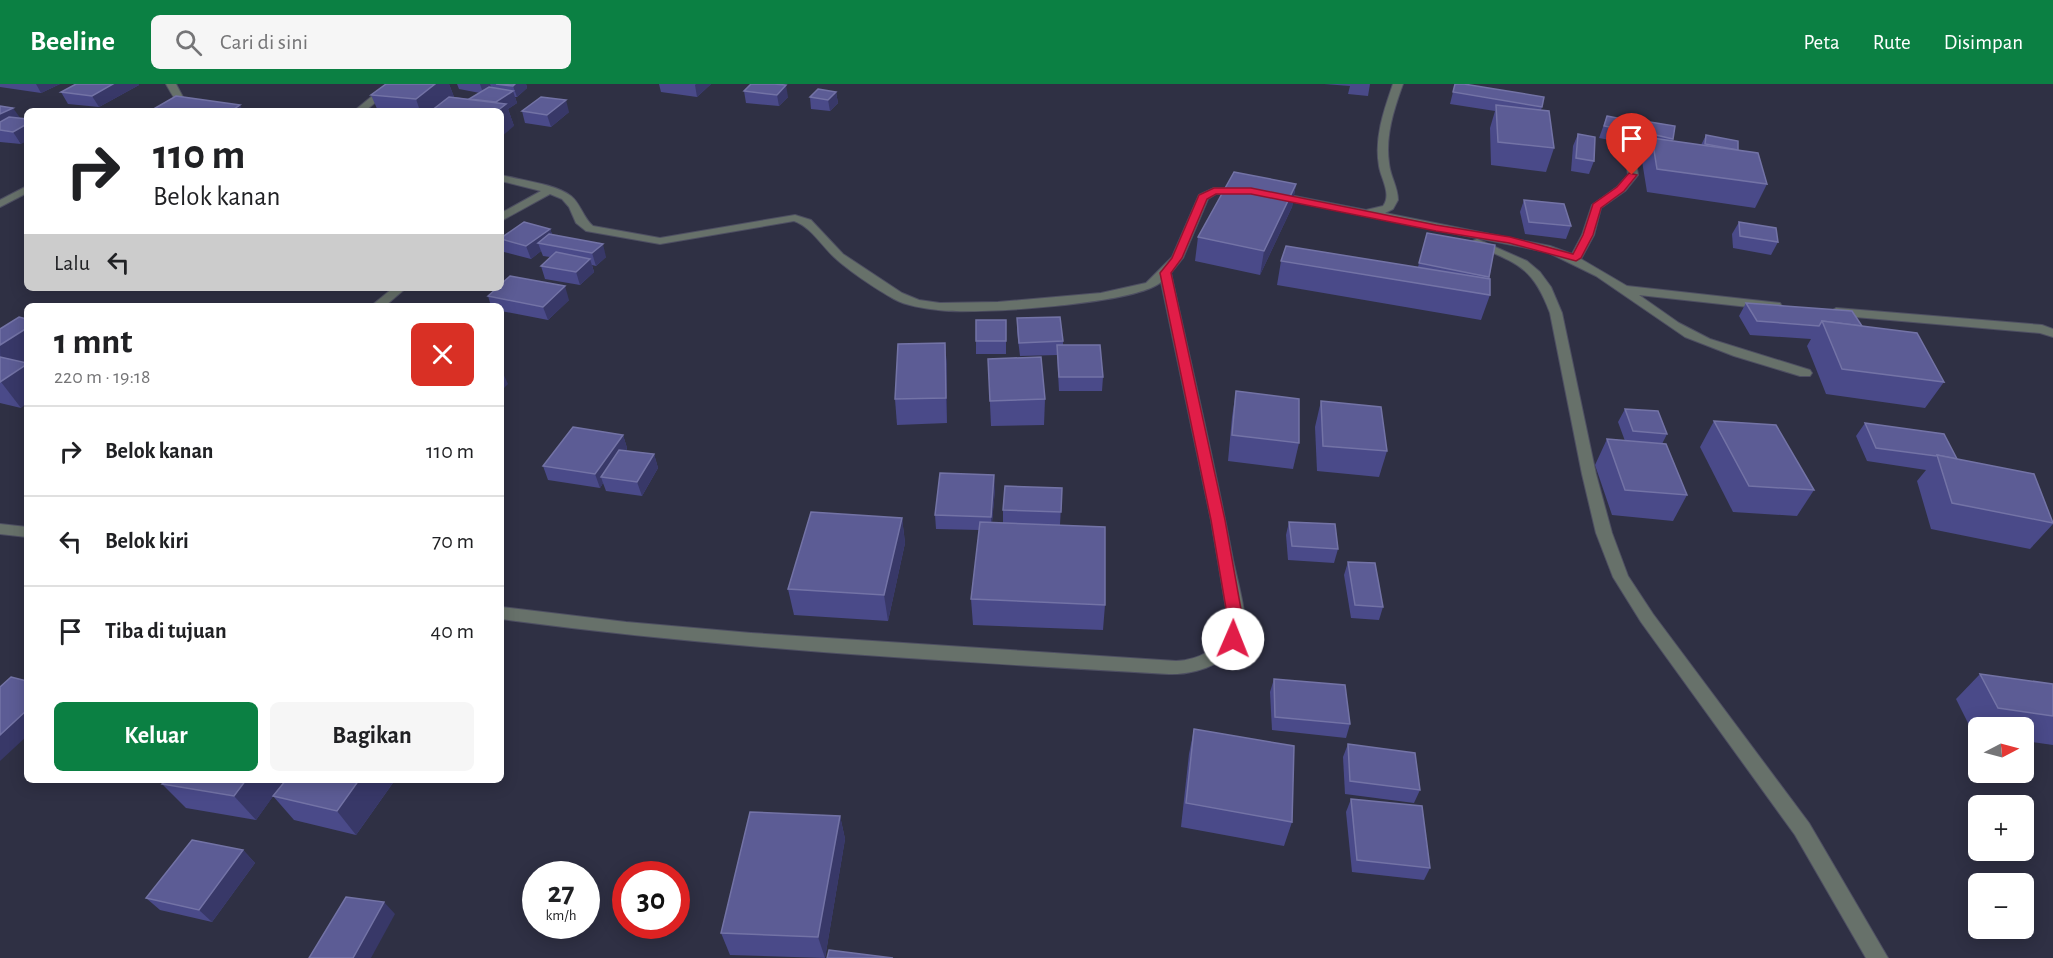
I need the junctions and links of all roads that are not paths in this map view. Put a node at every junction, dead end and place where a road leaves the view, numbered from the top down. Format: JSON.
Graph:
{"nodes":[{"id":1,"x":171,"y":84,"type":"edge"},
{"id":2,"x":393,"y":84,"type":"edge"},
{"id":3,"x":1398,"y":84,"type":"edge"},
{"id":4,"x":186,"y":108,"type":"edge"},
{"id":5,"x":363,"y":108,"type":"edge"},
{"id":6,"x":1631,"y":158,"type":"dead end"},
{"id":7,"x":504,"y":179,"type":"edge"},
{"id":8,"x":550,"y":190,"type":"junction"},
{"id":9,"x":24,"y":191,"type":"edge"},
{"id":10,"x":0,"y":204,"type":"edge"},
{"id":11,"x":1361,"y":213,"type":"junction"},
{"id":12,"x":504,"y":216,"type":"edge"},
{"id":13,"x":1452,"y":231,"type":"junction"},
{"id":14,"x":1576,"y":258,"type":"junction"},
{"id":15,"x":1166,"y":273,"type":"junction"},
{"id":16,"x":1627,"y":290,"type":"junction"},
{"id":17,"x":396,"y":291,"type":"edge"},
{"id":18,"x":381,"y":303,"type":"edge"},
{"id":19,"x":1791,"y":307,"type":"edge"},
{"id":20,"x":1826,"y":311,"type":"edge"},
{"id":21,"x":2053,"y":333,"type":"edge"},
{"id":22,"x":1805,"y":373,"type":"dead end"},
{"id":23,"x":0,"y":529,"type":"edge"},
{"id":24,"x":24,"y":532,"type":"edge"},
{"id":25,"x":504,"y":613,"type":"edge"},
{"id":26,"x":1878,"y":958,"type":"edge"}],
"edges":[{"from":1,"to":4,"type":"street"},
{"from":2,"to":5,"type":"street"},
{"from":3,"to":11,"type":"street"},
{"from":6,"to":14,"type":"street"},
{"from":7,"to":8,"type":"street"},
{"from":8,"to":12,"type":"street"},
{"from":8,"to":15,"type":"street"},
{"from":9,"to":10,"type":"street"},
{"from":11,"to":13,"type":"street"},
{"from":11,"to":15,"type":"street"},
{"from":13,"to":14,"type":"street"},
{"from":13,"to":26,"type":"street"},
{"from":14,"to":16,"type":"street"},
{"from":15,"to":25,"type":"street"},
{"from":16,"to":19,"type":"street"},
{"from":16,"to":22,"type":"street"},
{"from":17,"to":18,"type":"street"},
{"from":20,"to":21,"type":"street"},
{"from":23,"to":24,"type":"street"}]}
